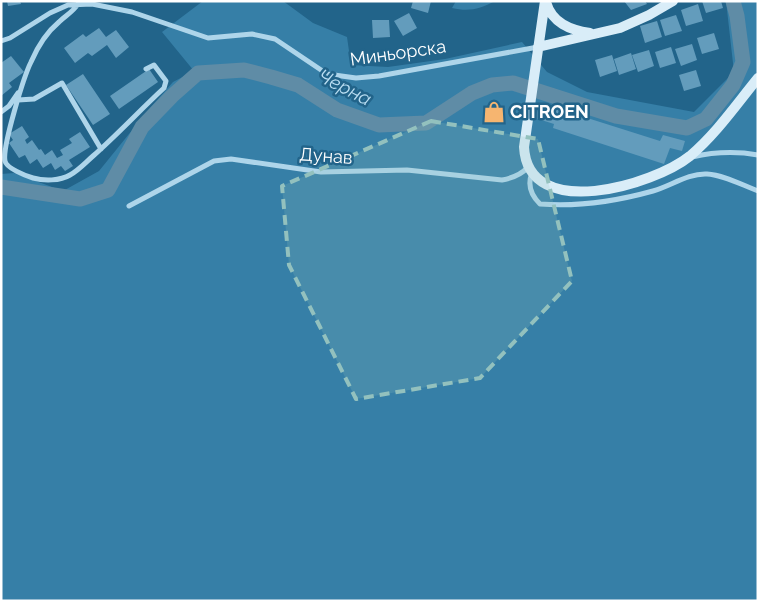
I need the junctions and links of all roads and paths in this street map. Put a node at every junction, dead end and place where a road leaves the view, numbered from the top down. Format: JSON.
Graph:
{"nodes":[{"id":1,"x":545,"y":1,"type":"edge"},
{"id":2,"x":673,"y":1,"type":"edge"},
{"id":3,"x":78,"y":4,"type":"junction"},
{"id":4,"x":598,"y":34,"type":"junction"},
{"id":5,"x":1,"y":41,"type":"edge"},
{"id":6,"x":538,"y":47,"type":"junction"},
{"id":7,"x":146,"y":69,"type":"dead end"},
{"id":8,"x":758,"y":78,"type":"edge"},
{"id":9,"x":21,"y":88,"type":"junction"},
{"id":10,"x":18,"y":100,"type":"junction"},
{"id":11,"x":1,"y":112,"type":"edge"},
{"id":12,"x":101,"y":149,"type":"junction"},
{"id":13,"x":758,"y":155,"type":"edge"},
{"id":14,"x":689,"y":157,"type":"junction"},
{"id":15,"x":530,"y":170,"type":"junction"},
{"id":16,"x":758,"y":191,"type":"edge"},
{"id":17,"x":129,"y":206,"type":"dead end"}],
"edges":[{"from":1,"to":4,"type":"main road"},
{"from":1,"to":6,"type":"main road"},
{"from":2,"to":4,"type":"main road"},
{"from":3,"to":5,"type":"street","name":"Миньорска"},
{"from":3,"to":6,"type":"street","name":"Миньорска"},
{"from":3,"to":9,"type":"street"},
{"from":4,"to":6,"type":"main road"},
{"from":6,"to":15,"type":"main road"},
{"from":7,"to":12,"type":"street"},
{"from":8,"to":14,"type":"main road"},
{"from":9,"to":10,"type":"street"},
{"from":9,"to":11,"type":"street"},
{"from":10,"to":12,"type":"street"},
{"from":10,"to":12,"type":"street"},
{"from":13,"to":14,"type":"street"},
{"from":14,"to":15,"type":"main road"},
{"from":15,"to":16,"type":"street"},
{"from":15,"to":17,"type":"street","name":"Дунав"}]}
